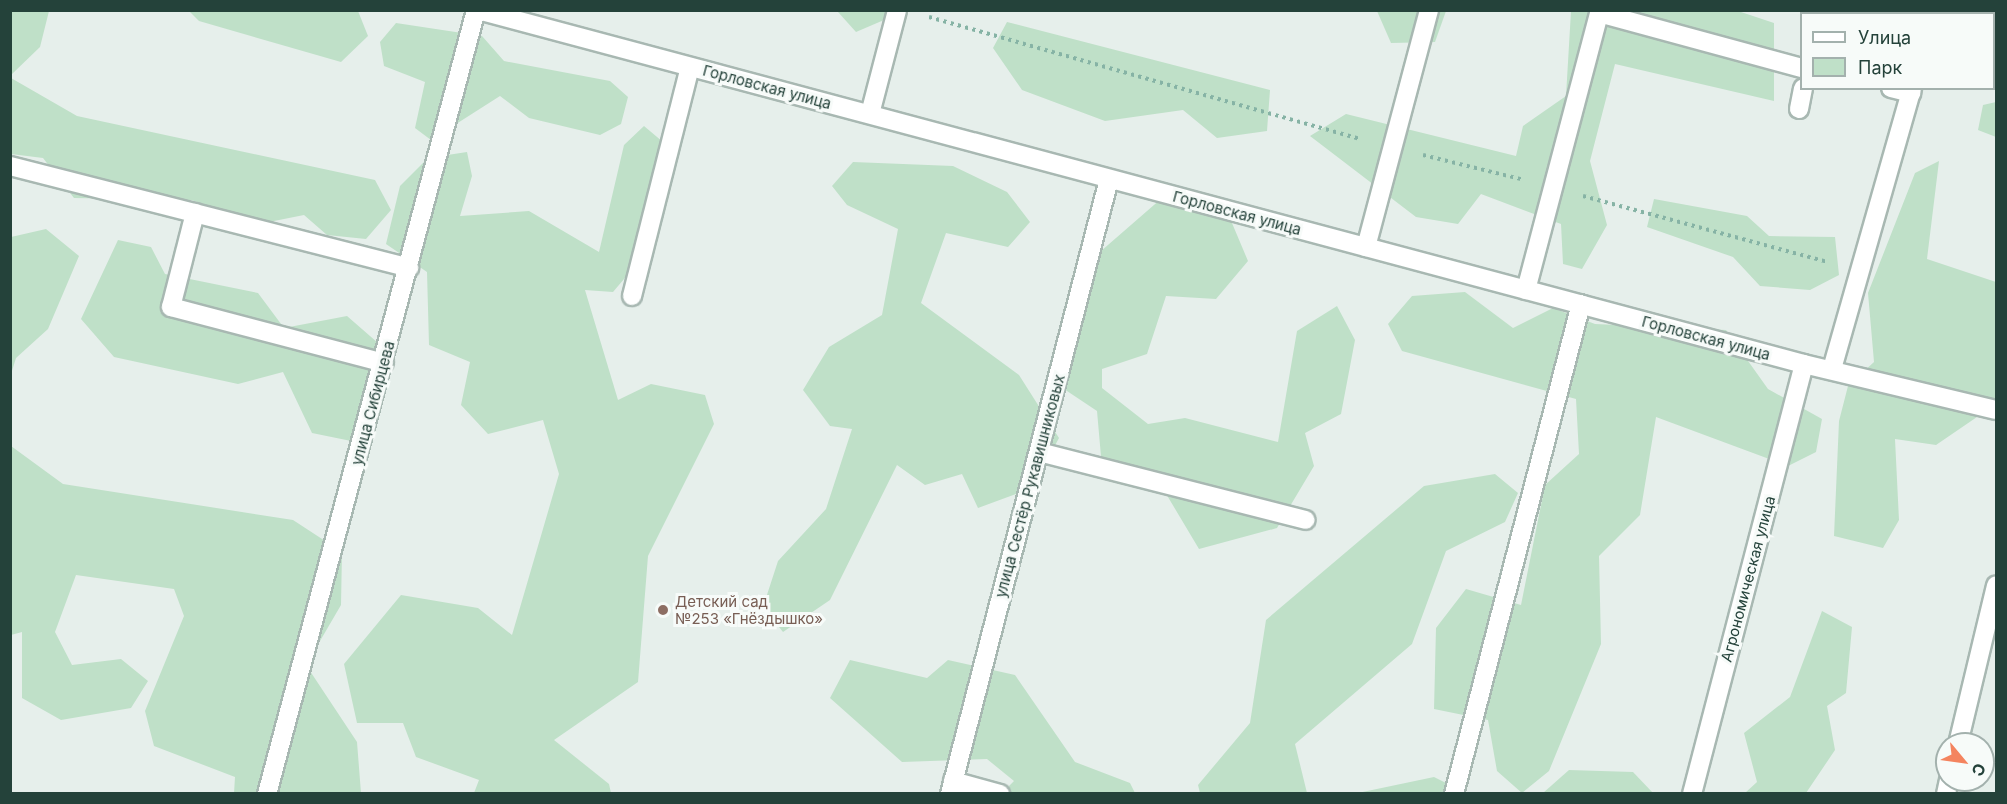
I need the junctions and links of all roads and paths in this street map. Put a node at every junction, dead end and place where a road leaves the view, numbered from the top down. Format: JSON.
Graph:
{"nodes":[{"id":1,"x":477,"y":10,"type":"edge"},
{"id":2,"x":897,"y":10,"type":"edge"},
{"id":3,"x":1429,"y":10,"type":"edge"},
{"id":4,"x":1600,"y":12,"type":"edge"},
{"id":5,"x":690,"y":67,"type":"junction"},
{"id":6,"x":1800,"y":67,"type":"edge"},
{"id":7,"x":1803,"y":90,"type":"edge"},
{"id":8,"x":1911,"y":91,"type":"edge"},
{"id":9,"x":1799,"y":109,"type":"dead end"},
{"id":10,"x":870,"y":114,"type":"junction"},
{"id":11,"x":10,"y":166,"type":"edge"},
{"id":12,"x":1109,"y":178,"type":"junction"},
{"id":13,"x":195,"y":213,"type":"junction"},
{"id":14,"x":1366,"y":247,"type":"junction"},
{"id":15,"x":409,"y":268,"type":"junction"},
{"id":16,"x":1526,"y":290,"type":"junction"},
{"id":17,"x":632,"y":296,"type":"dead end"},
{"id":18,"x":1581,"y":304,"type":"junction"},
{"id":19,"x":384,"y":363,"type":"junction"},
{"id":20,"x":1804,"y":364,"type":"junction"},
{"id":21,"x":1832,"y":369,"type":"junction"},
{"id":22,"x":1996,"y":410,"type":"edge"},
{"id":23,"x":1039,"y":452,"type":"junction"},
{"id":24,"x":1305,"y":520,"type":"dead end"},
{"id":25,"x":1996,"y":586,"type":"edge"},
{"id":26,"x":1961,"y":732,"type":"edge"},
{"id":27,"x":951,"y":787,"type":"edge"},
{"id":28,"x":267,"y":794,"type":"edge"},
{"id":29,"x":1000,"y":794,"type":"edge"},
{"id":30,"x":1454,"y":794,"type":"edge"},
{"id":31,"x":1692,"y":794,"type":"edge"}],
"edges":[{"from":1,"to":5,"type":"street","name":"Горловская улица"},
{"from":1,"to":15,"type":"street","name":"улица Сибирцева"},
{"from":2,"to":10,"type":"street"},
{"from":3,"to":14,"type":"street"},
{"from":4,"to":6,"type":"street"},
{"from":4,"to":16,"type":"street"},
{"from":5,"to":10,"type":"street","name":"Горловская улица"},
{"from":5,"to":17,"type":"street"},
{"from":7,"to":9,"type":"street"},
{"from":8,"to":21,"type":"street"},
{"from":10,"to":12,"type":"street","name":"Горловская улица"},
{"from":11,"to":13,"type":"street"},
{"from":12,"to":14,"type":"street","name":"Горловская улица"},
{"from":12,"to":23,"type":"street","name":"улица Сестёр Рукавишниковых"},
{"from":13,"to":15,"type":"street"},
{"from":13,"to":19,"type":"street"},
{"from":14,"to":16,"type":"street","name":"Горловская улица"},
{"from":15,"to":19,"type":"street","name":"улица Сибирцева"},
{"from":16,"to":18,"type":"street","name":"Горловская улица"},
{"from":18,"to":20,"type":"street","name":"Горловская улица"},
{"from":18,"to":30,"type":"street"},
{"from":19,"to":28,"type":"street","name":"улица Сибирцева"},
{"from":20,"to":21,"type":"street","name":"Горловская улица"},
{"from":20,"to":31,"type":"street","name":"Агрономическая улица"},
{"from":21,"to":22,"type":"street","name":"Горловская улица"},
{"from":23,"to":24,"type":"street"},
{"from":23,"to":27,"type":"street","name":"улица Сестёр Рукавишниковых"},
{"from":25,"to":26,"type":"street"},
{"from":27,"to":29,"type":"street"}]}
